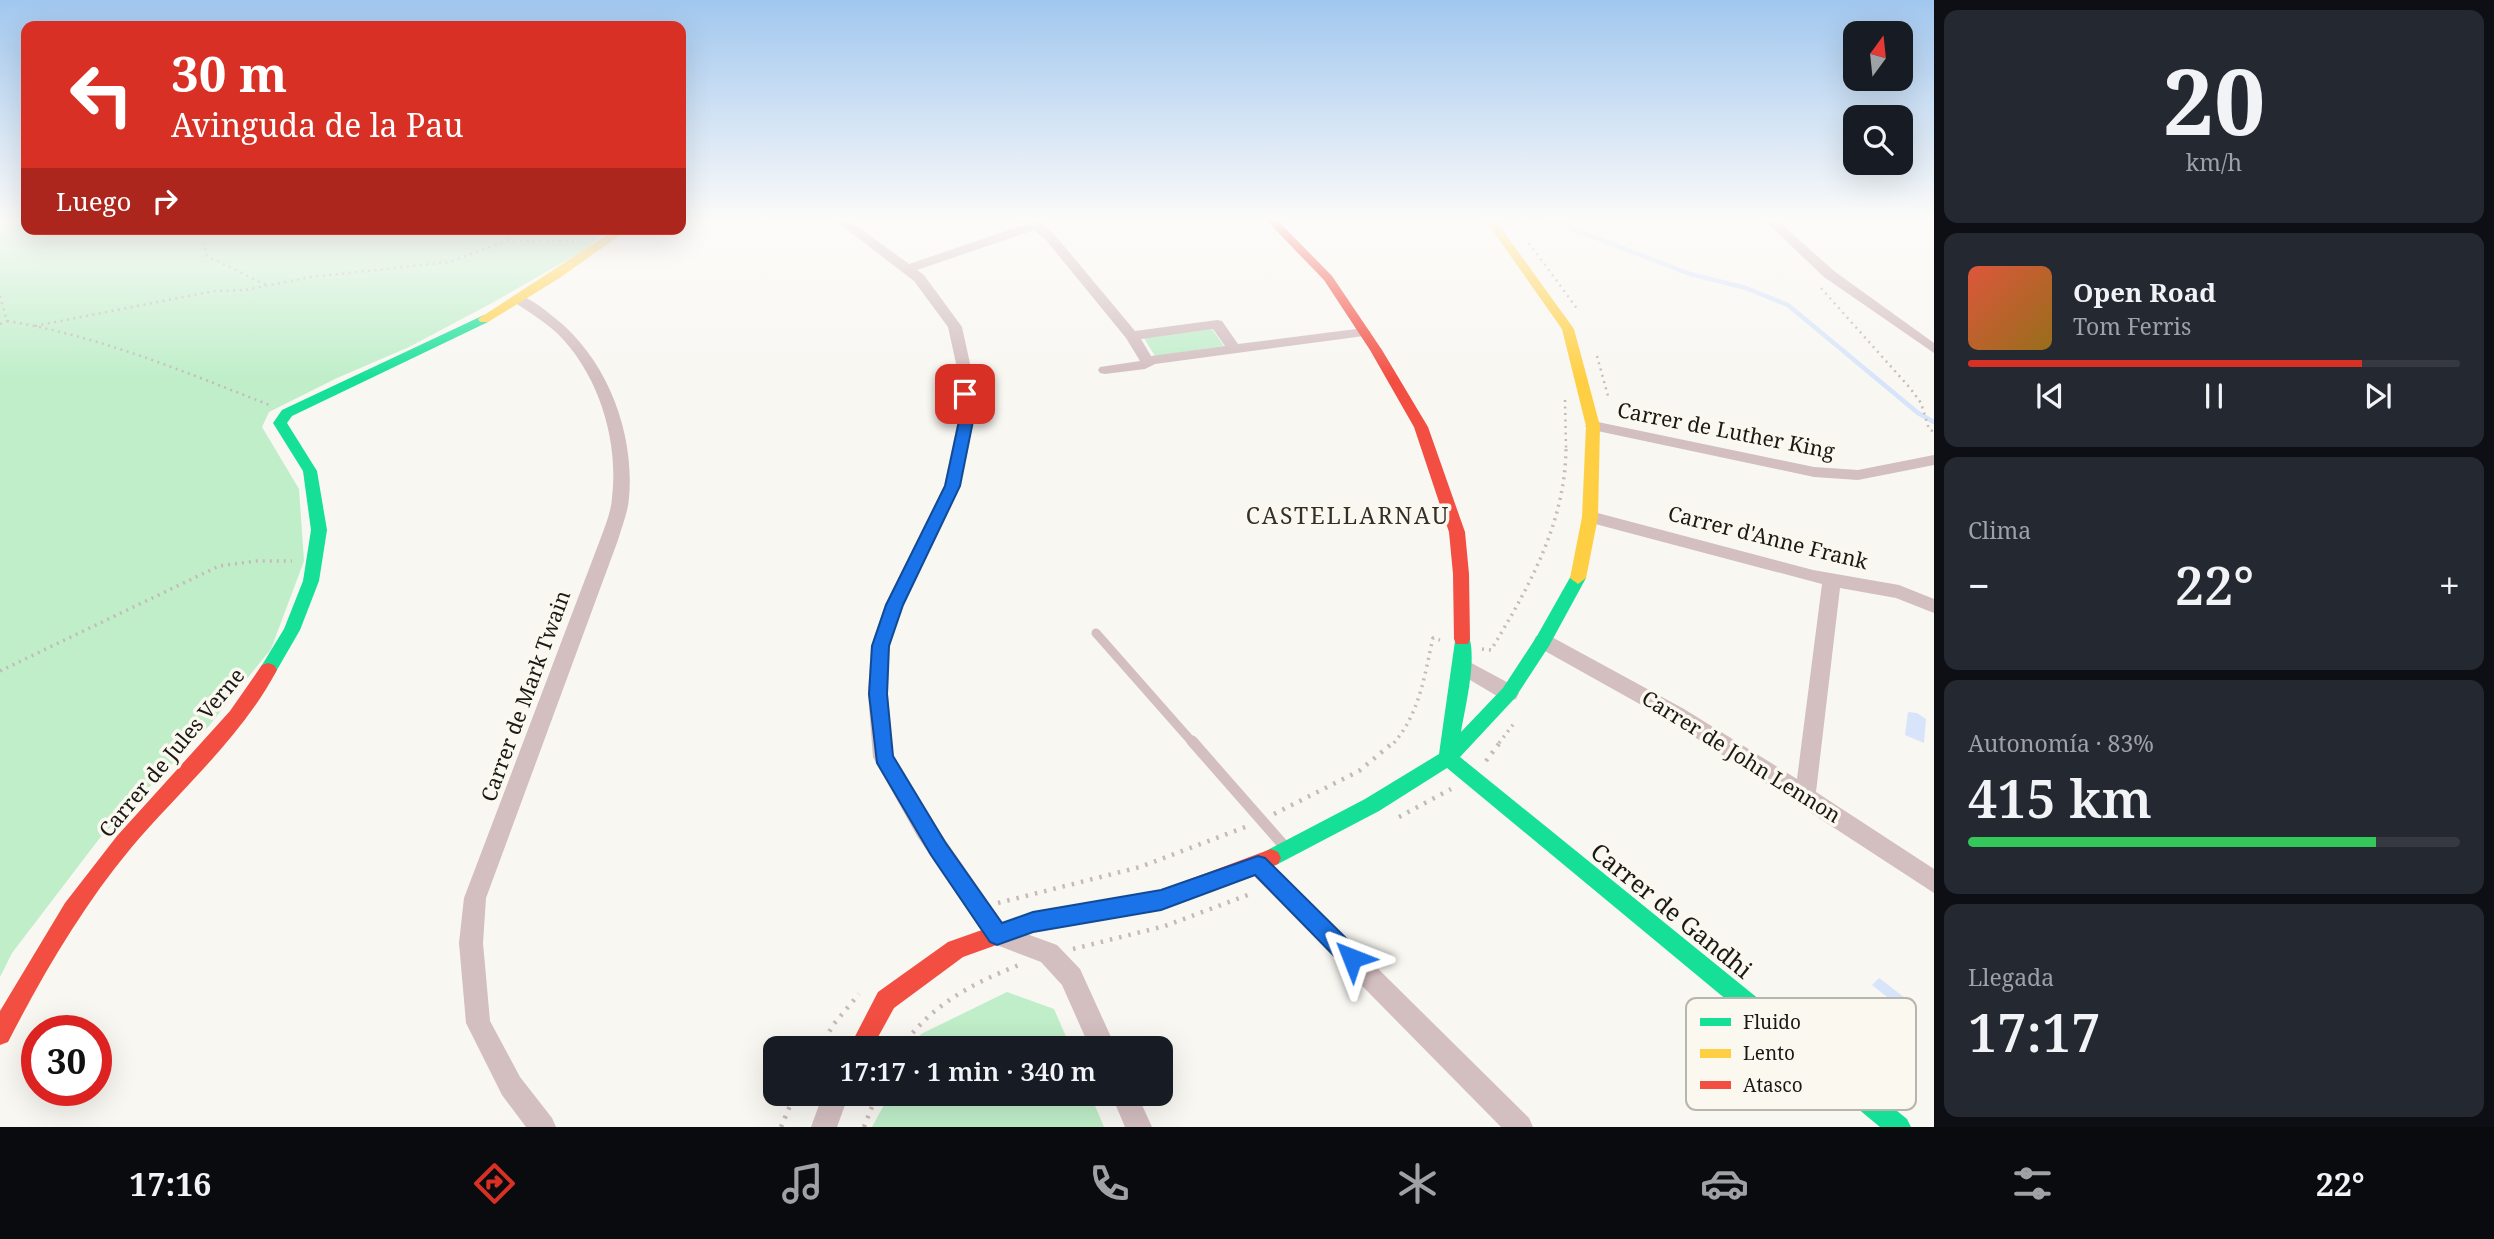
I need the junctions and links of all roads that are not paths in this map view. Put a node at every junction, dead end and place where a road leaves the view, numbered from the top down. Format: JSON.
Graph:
{"nodes":[{"id":1,"x":558,"y":274,"type":"edge"},
{"id":2,"x":914,"y":274,"type":"edge"},
{"id":3,"x":1080,"y":274,"type":"edge"},
{"id":4,"x":1324,"y":274,"type":"edge"},
{"id":5,"x":1528,"y":274,"type":"edge"},
{"id":6,"x":1829,"y":274,"type":"edge"},
{"id":7,"x":519,"y":299,"type":"junction"},
{"id":8,"x":1364,"y":332,"type":"junction"},
{"id":9,"x":1132,"y":336,"type":"junction"},
{"id":10,"x":1234,"y":349,"type":"junction"},
{"id":11,"x":1934,"y":349,"type":"edge"},
{"id":12,"x":1147,"y":360,"type":"junction"},
{"id":13,"x":1105,"y":370,"type":"dead end"},
{"id":14,"x":1593,"y":426,"type":"junction"},
{"id":15,"x":1934,"y":460,"type":"edge"},
{"id":16,"x":1590,"y":517,"type":"junction"},
{"id":17,"x":1832,"y":579,"type":"junction"},
{"id":18,"x":1934,"y":606,"type":"edge"},
{"id":19,"x":1096,"y":633,"type":"dead end"},
{"id":20,"x":1543,"y":641,"type":"junction"},
{"id":21,"x":1462,"y":656,"type":"junction"},
{"id":22,"x":1509,"y":693,"type":"junction"},
{"id":23,"x":1448,"y":758,"type":"junction"},
{"id":24,"x":1805,"y":796,"type":"junction"},
{"id":25,"x":1287,"y":850,"type":"junction"},
{"id":26,"x":1258,"y":865,"type":"junction"},
{"id":27,"x":1934,"y":882,"type":"edge"},
{"id":28,"x":997,"y":934,"type":"junction"},
{"id":29,"x":1741,"y":998,"type":"edge"},
{"id":30,"x":0,"y":1034,"type":"edge"},
{"id":31,"x":866,"y":1036,"type":"edge"},
{"id":32,"x":1098,"y":1036,"type":"edge"},
{"id":33,"x":832,"y":1106,"type":"edge"},
{"id":34,"x":1129,"y":1106,"type":"edge"},
{"id":35,"x":1878,"y":1110,"type":"edge"},
{"id":36,"x":543,"y":1127,"type":"edge"},
{"id":37,"x":824,"y":1127,"type":"edge"},
{"id":38,"x":1139,"y":1127,"type":"edge"},
{"id":39,"x":1520,"y":1127,"type":"edge"},
{"id":40,"x":1899,"y":1127,"type":"edge"}],
"edges":[{"from":1,"to":7,"type":"street"},
{"from":2,"to":28,"type":"street"},
{"from":3,"to":9,"type":"street"},
{"from":4,"to":8,"type":"street"},
{"from":5,"to":14,"type":"street"},
{"from":6,"to":11,"type":"street"},
{"from":7,"to":30,"type":"street","name":"Carrer de Jules Verne"},
{"from":7,"to":36,"type":"street","name":"Carrer de Mark Twain"},
{"from":8,"to":10,"type":"street"},
{"from":8,"to":21,"type":"street"},
{"from":9,"to":10,"type":"street"},
{"from":9,"to":12,"type":"street"},
{"from":10,"to":12,"type":"street"},
{"from":12,"to":13,"type":"street"},
{"from":14,"to":15,"type":"street","name":"Carrer de Luther King"},
{"from":14,"to":16,"type":"street"},
{"from":16,"to":17,"type":"street","name":"Carrer d'Anne Frank"},
{"from":16,"to":20,"type":"street"},
{"from":17,"to":18,"type":"street","name":"Carrer d'Anne Frank"},
{"from":17,"to":24,"type":"street"},
{"from":19,"to":25,"type":"lane"},
{"from":20,"to":22,"type":"street"},
{"from":20,"to":24,"type":"street","name":"Carrer de John Lennon"},
{"from":21,"to":22,"type":"street"},
{"from":21,"to":23,"type":"street"},
{"from":22,"to":23,"type":"street"},
{"from":23,"to":25,"type":"street"},
{"from":23,"to":29,"type":"street","name":"Carrer de Gandhi"},
{"from":24,"to":27,"type":"street","name":"Carrer de John Lennon"},
{"from":25,"to":26,"type":"street"},
{"from":26,"to":28,"type":"street"},
{"from":26,"to":39,"type":"street"},
{"from":28,"to":31,"type":"street"},
{"from":28,"to":32,"type":"street"},
{"from":33,"to":37,"type":"street"},
{"from":34,"to":38,"type":"street"},
{"from":35,"to":40,"type":"street","name":"Carrer de Gandhi"}]}
